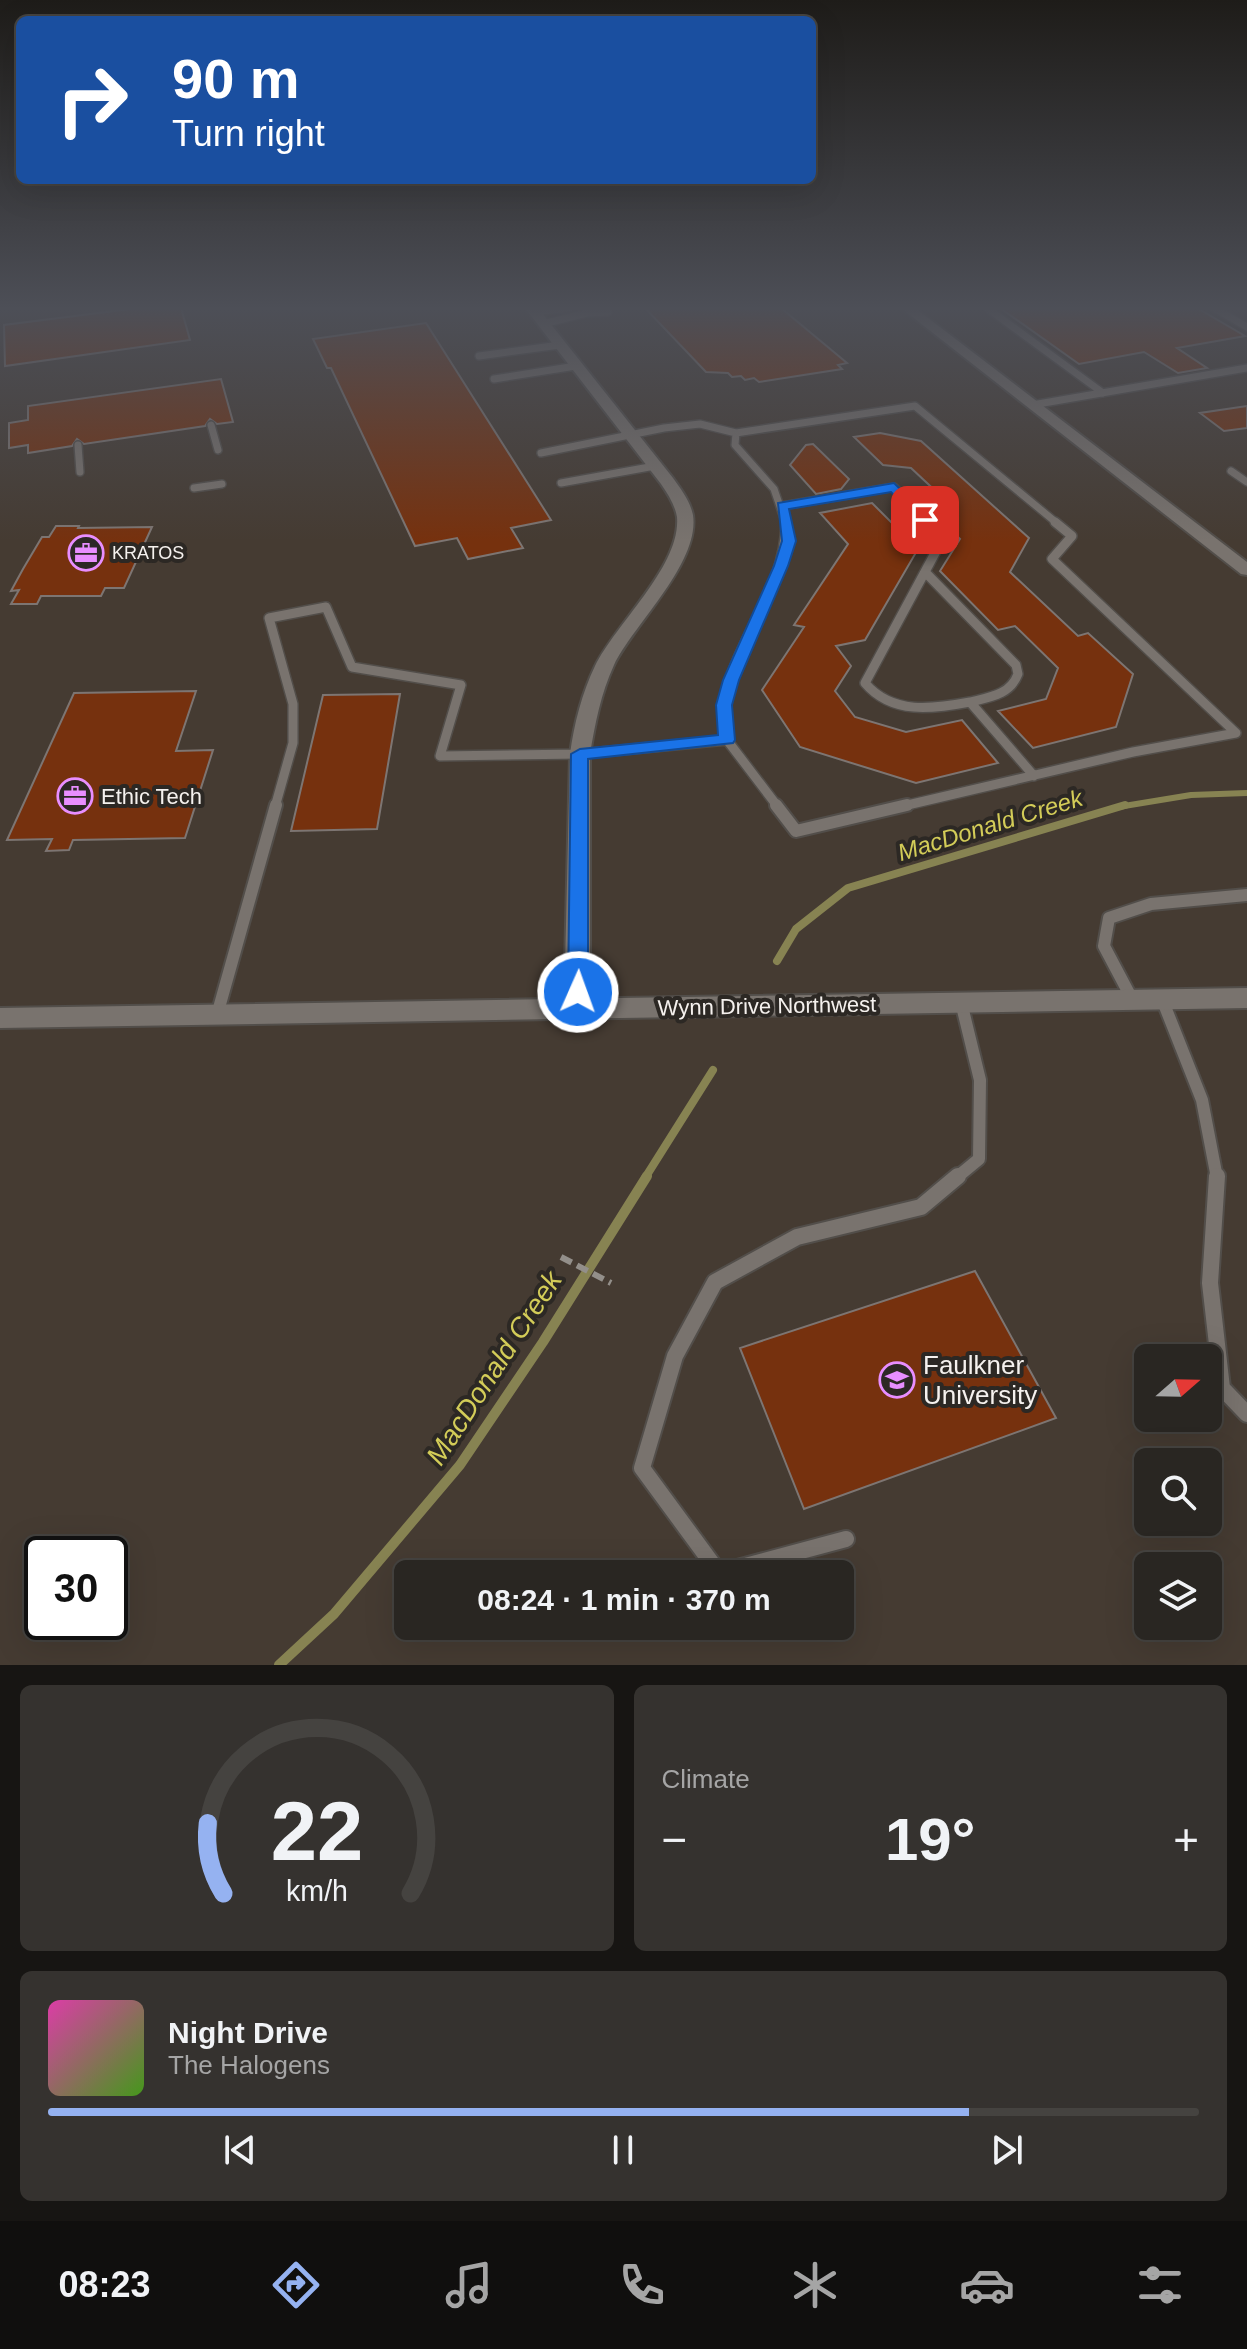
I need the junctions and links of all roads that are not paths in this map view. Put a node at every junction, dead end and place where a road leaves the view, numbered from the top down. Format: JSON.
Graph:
{"nodes":[{"id":1,"x":591,"y":386,"type":"edge"},
{"id":2,"x":1007,"y":386,"type":"edge"},
{"id":3,"x":1093,"y":386,"type":"edge"},
{"id":4,"x":1145,"y":386,"type":"edge"},
{"id":5,"x":1103,"y":393,"type":"junction"},
{"id":6,"x":1032,"y":405,"type":"junction"},
{"id":7,"x":211,"y":425,"type":"dead end"},
{"id":8,"x":736,"y":433,"type":"junction"},
{"id":9,"x":631,"y":436,"type":"junction"},
{"id":10,"x":78,"y":445,"type":"dead end"},
{"id":11,"x":218,"y":450,"type":"dead end"},
{"id":12,"x":541,"y":453,"type":"dead end"},
{"id":13,"x":655,"y":466,"type":"junction"},
{"id":14,"x":1231,"y":471,"type":"dead end"},
{"id":15,"x":80,"y":472,"type":"dead end"},
{"id":16,"x":1247,"y":482,"type":"edge"},
{"id":17,"x":561,"y":483,"type":"dead end"},
{"id":18,"x":222,"y":484,"type":"dead end"},
{"id":19,"x":194,"y":488,"type":"dead end"},
{"id":20,"x":782,"y":506,"type":"junction"},
{"id":21,"x":1247,"y":570,"type":"edge"},
{"id":22,"x":925,"y":572,"type":"junction"},
{"id":23,"x":970,"y":702,"type":"junction"},
{"id":24,"x":727,"y":740,"type":"junction"},
{"id":25,"x":580,"y":754,"type":"junction"},
{"id":26,"x":1034,"y":776,"type":"junction"},
{"id":27,"x":1247,"y":895,"type":"edge"},
{"id":28,"x":1247,"y":998,"type":"edge"},
{"id":29,"x":1132,"y":999,"type":"junction"},
{"id":30,"x":1162,"y":999,"type":"junction"},
{"id":31,"x":961,"y":1002,"type":"junction"},
{"id":32,"x":577,"y":1009,"type":"junction"},
{"id":33,"x":217,"y":1015,"type":"junction"},
{"id":34,"x":0,"y":1018,"type":"edge"},
{"id":35,"x":1247,"y":1414,"type":"edge"},
{"id":36,"x":846,"y":1539,"type":"dead end"}],
"edges":[{"from":1,"to":9,"type":"street"},
{"from":2,"to":6,"type":"street"},
{"from":3,"to":5,"type":"lane"},
{"from":4,"to":5,"type":"lane"},
{"from":5,"to":6,"type":"lane"},
{"from":6,"to":21,"type":"street"},
{"from":7,"to":11,"type":"lane"},
{"from":8,"to":9,"type":"lane"},
{"from":8,"to":20,"type":"lane"},
{"from":8,"to":26,"type":"lane"},
{"from":9,"to":12,"type":"lane"},
{"from":9,"to":13,"type":"street"},
{"from":10,"to":15,"type":"lane"},
{"from":13,"to":17,"type":"lane"},
{"from":13,"to":25,"type":"street"},
{"from":14,"to":16,"type":"lane"},
{"from":18,"to":19,"type":"lane"},
{"from":20,"to":22,"type":"lane"},
{"from":20,"to":24,"type":"lane"},
{"from":22,"to":23,"type":"lane"},
{"from":22,"to":23,"type":"lane"},
{"from":23,"to":26,"type":"lane"},
{"from":24,"to":25,"type":"lane"},
{"from":24,"to":26,"type":"lane"},
{"from":25,"to":32,"type":"street"},
{"from":25,"to":33,"type":"lane"},
{"from":27,"to":29,"type":"lane"},
{"from":28,"to":30,"type":"street","name":"Wynn Drive Northwest"},
{"from":29,"to":30,"type":"street","name":"Wynn Drive Northwest"},
{"from":29,"to":31,"type":"street","name":"Wynn Drive Northwest"},
{"from":30,"to":35,"type":"lane"},
{"from":31,"to":32,"type":"street","name":"Wynn Drive Northwest"},
{"from":31,"to":36,"type":"lane"},
{"from":32,"to":33,"type":"street","name":"Wynn Drive Northwest"},
{"from":33,"to":34,"type":"street","name":"Wynn Drive Northwest"}]}
